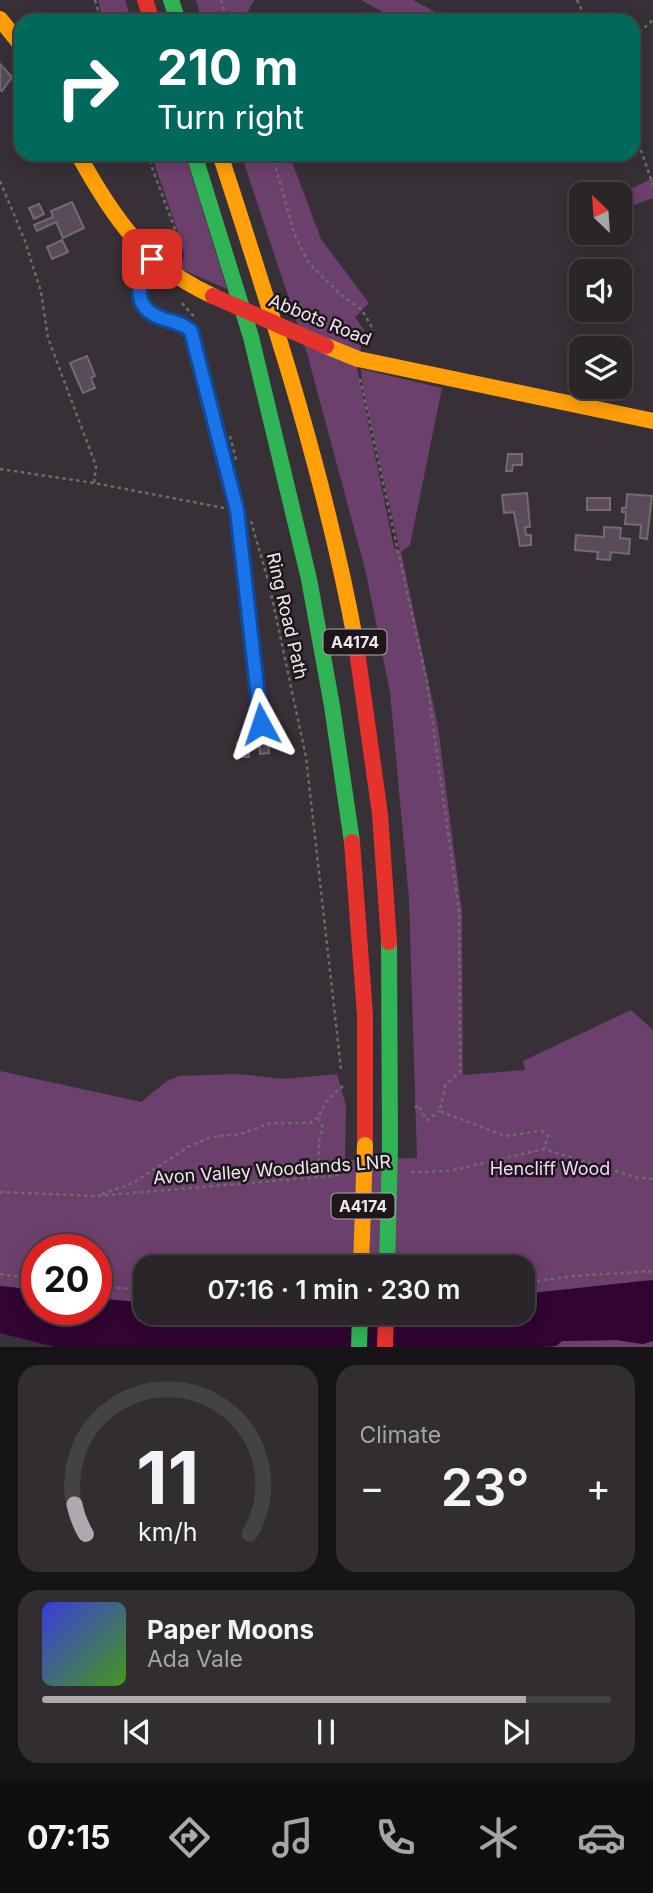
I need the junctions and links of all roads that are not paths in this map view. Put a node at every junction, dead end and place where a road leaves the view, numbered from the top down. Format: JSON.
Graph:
{"nodes":[{"id":1,"x":0,"y":19,"type":"edge"},
{"id":2,"x":14,"y":36,"type":"edge"},
{"id":3,"x":82,"y":161,"type":"edge"},
{"id":4,"x":196,"y":161,"type":"edge"},
{"id":5,"x":222,"y":161,"type":"edge"},
{"id":6,"x":152,"y":259,"type":"junction"},
{"id":7,"x":653,"y":422,"type":"edge"},
{"id":8,"x":261,"y":724,"type":"dead end"},
{"id":9,"x":345,"y":1089,"type":"road end"},
{"id":10,"x":365,"y":1090,"type":"junction"},
{"id":11,"x":361,"y":1255,"type":"edge"},
{"id":12,"x":387,"y":1255,"type":"edge"},
{"id":13,"x":360,"y":1325,"type":"edge"},
{"id":14,"x":386,"y":1325,"type":"edge"},
{"id":15,"x":359,"y":1347,"type":"edge"},
{"id":16,"x":385,"y":1347,"type":"edge"}],
"edges":[{"from":1,"to":2,"type":"main road"},
{"from":3,"to":6,"type":"main road","name":"Abbots Road"},
{"from":4,"to":10,"type":"main road","number":"A4174"},
{"from":5,"to":12,"type":"main road","number":"A4174","bridge":true},
{"from":6,"to":7,"type":"main road","name":"Abbots Road","bridge":true},
{"from":6,"to":8,"type":"lane"},
{"from":9,"to":10,"type":"lane"},
{"from":10,"to":11,"type":"main road","number":"A4174","bridge":true},
{"from":13,"to":15,"type":"main road"},
{"from":14,"to":16,"type":"main road"}]}
